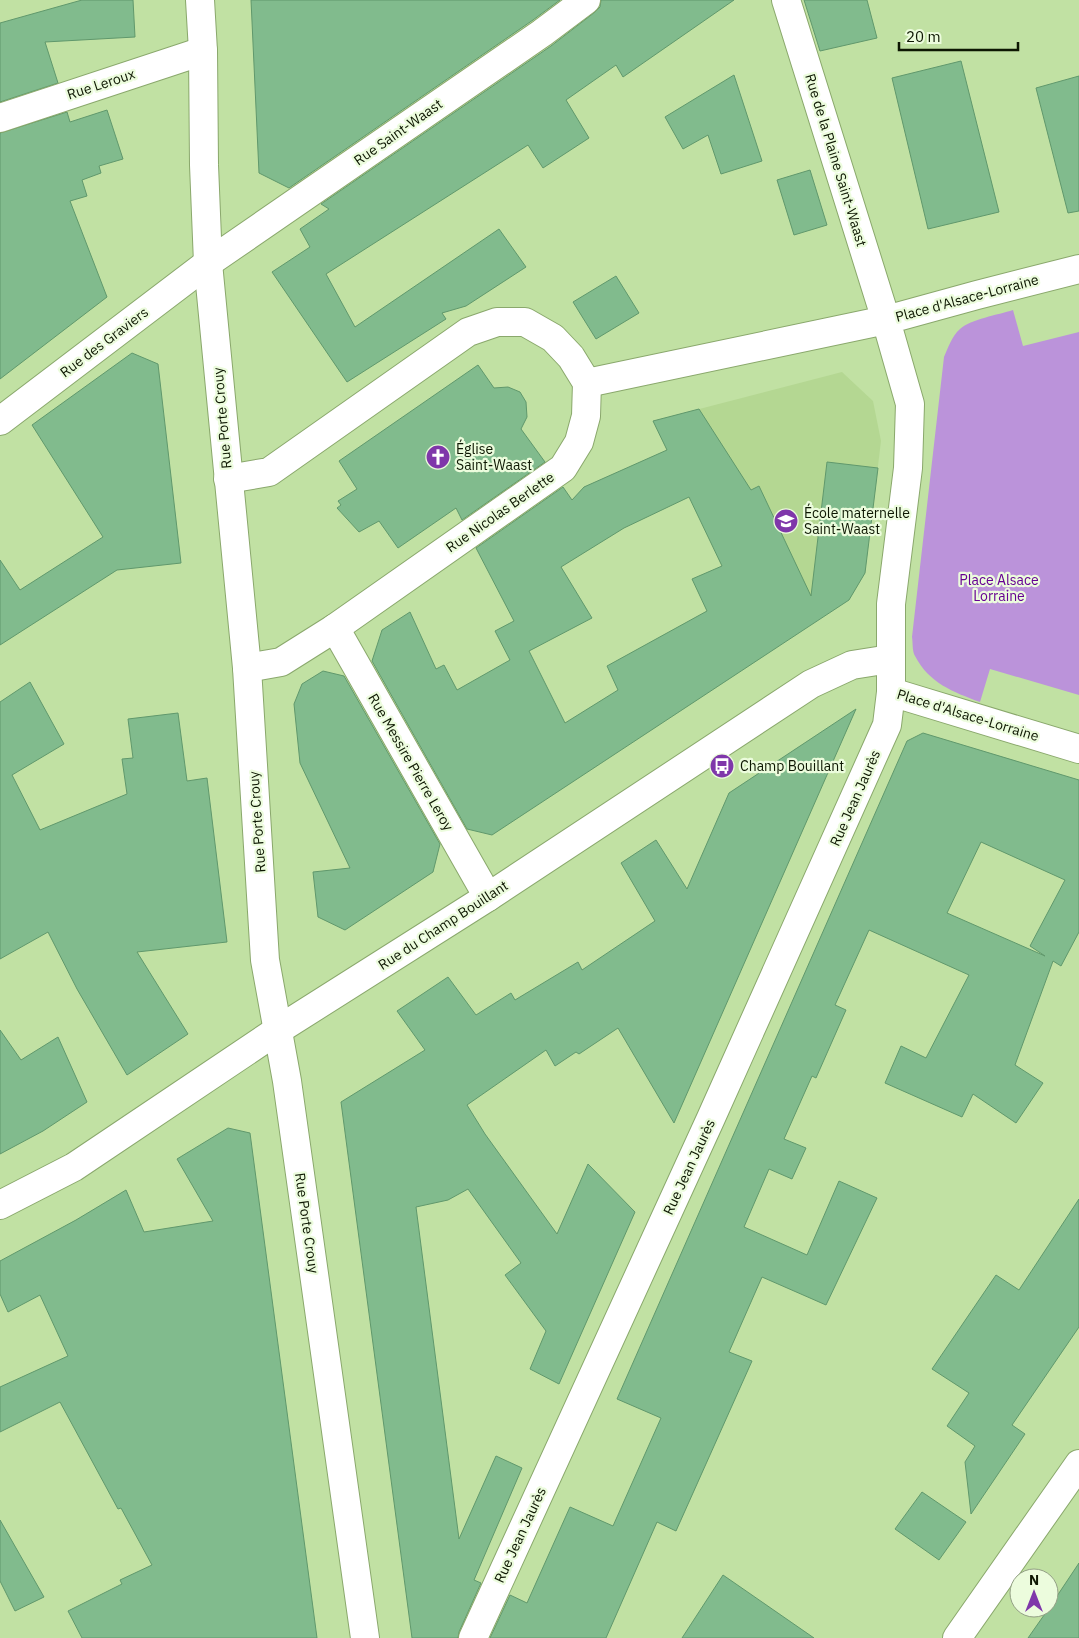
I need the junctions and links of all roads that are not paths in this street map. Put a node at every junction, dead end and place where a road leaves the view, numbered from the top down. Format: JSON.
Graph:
{"nodes":[{"id":1,"x":200,"y":0,"type":"edge"},
{"id":2,"x":586,"y":0,"type":"edge"},
{"id":3,"x":786,"y":0,"type":"edge"},
{"id":4,"x":203,"y":51,"type":"junction"},
{"id":5,"x":0,"y":118,"type":"edge"},
{"id":6,"x":208,"y":263,"type":"junction"},
{"id":7,"x":1079,"y":269,"type":"edge"},
{"id":8,"x":886,"y":320,"type":"junction"},
{"id":9,"x":587,"y":383,"type":"junction"},
{"id":10,"x":0,"y":421,"type":"edge"},
{"id":11,"x":228,"y":479,"type":"junction"},
{"id":12,"x":335,"y":628,"type":"junction"},
{"id":13,"x":890,"y":659,"type":"junction"},
{"id":14,"x":247,"y":668,"type":"junction"},
{"id":15,"x":891,"y":692,"type":"junction"},
{"id":16,"x":1079,"y":749,"type":"edge"},
{"id":17,"x":488,"y":897,"type":"junction"},
{"id":18,"x":278,"y":1030,"type":"junction"},
{"id":19,"x":0,"y":1205,"type":"edge"},
{"id":20,"x":1079,"y":1464,"type":"edge"},
{"id":21,"x":365,"y":1638,"type":"edge"},
{"id":22,"x":473,"y":1638,"type":"edge"},
{"id":23,"x":957,"y":1638,"type":"edge"}],
"edges":[{"from":1,"to":4,"type":"street","name":"Rue Porte Crouy"},
{"from":2,"to":6,"type":"street","name":"Rue Saint-Waast"},
{"from":3,"to":8,"type":"street","name":"Rue de la Plaine Saint-Waast"},
{"from":4,"to":5,"type":"street","name":"Rue Leroux"},
{"from":4,"to":6,"type":"street","name":"Rue Porte Crouy"},
{"from":6,"to":10,"type":"street","name":"Rue des Graviers"},
{"from":6,"to":11,"type":"street","name":"Rue Porte Crouy"},
{"from":7,"to":8,"type":"street","name":"Place d'Alsace-Lorraine"},
{"from":8,"to":9,"type":"street"},
{"from":8,"to":13,"type":"street","name":"Place d'Alsace-Lorraine"},
{"from":9,"to":11,"type":"street"},
{"from":9,"to":12,"type":"street","name":"Rue Nicolas Berlette"},
{"from":11,"to":14,"type":"street","name":"Rue Porte Crouy"},
{"from":12,"to":14,"type":"street","name":"Rue Nicolas Berlette"},
{"from":12,"to":17,"type":"street","name":"Rue Messire Pierre Leroy"},
{"from":13,"to":15,"type":"street","name":"Place d'Alsace-Lorraine"},
{"from":13,"to":17,"type":"street","name":"Rue du Champ Bouillant"},
{"from":14,"to":18,"type":"street","name":"Rue Porte Crouy"},
{"from":15,"to":16,"type":"street","name":"Place d'Alsace-Lorraine"},
{"from":15,"to":22,"type":"street","name":"Rue Jean Jaurès"},
{"from":17,"to":18,"type":"street","name":"Rue du Champ Bouillant"},
{"from":18,"to":19,"type":"street","name":"Rue du Champ Bouillant"},
{"from":18,"to":21,"type":"street","name":"Rue Porte Crouy"},
{"from":20,"to":23,"type":"street"}]}
